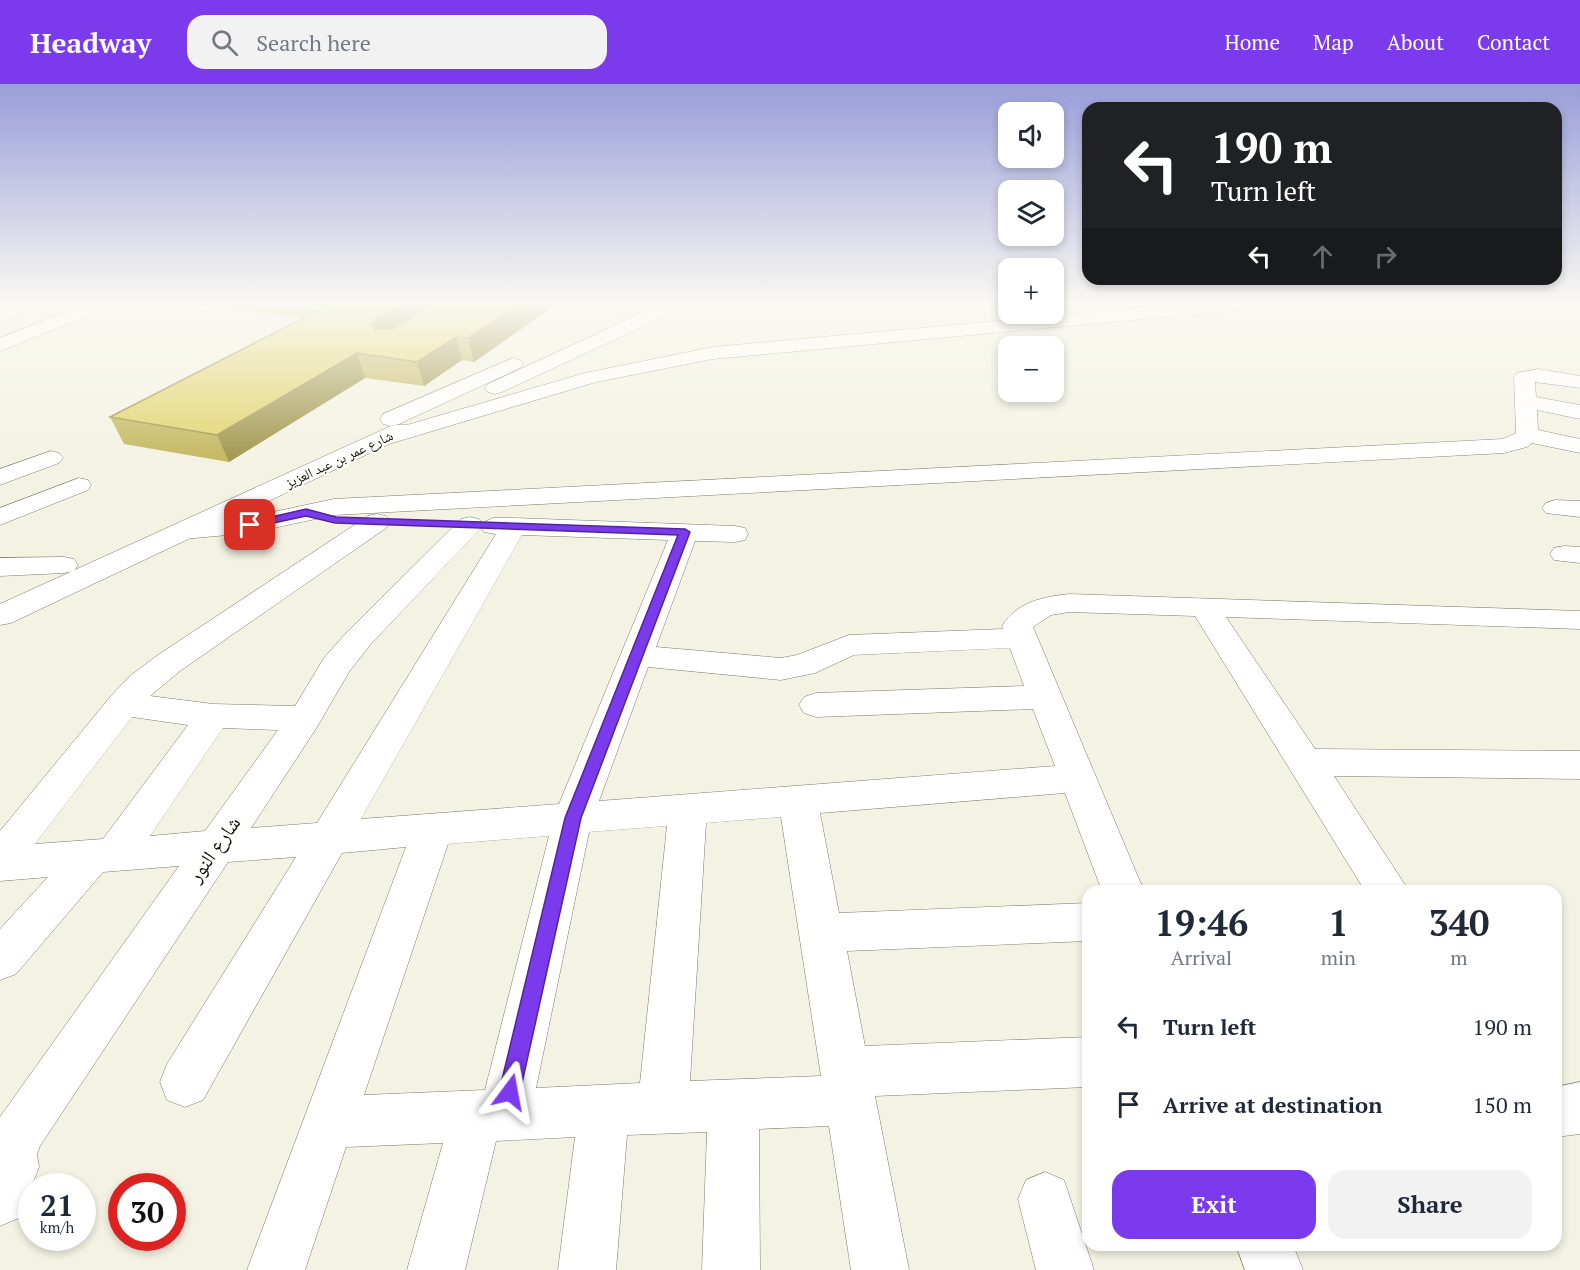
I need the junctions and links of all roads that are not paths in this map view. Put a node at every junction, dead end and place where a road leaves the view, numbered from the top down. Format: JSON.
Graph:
{"nodes":[{"id":1,"x":527,"y":358,"type":"edge"},
{"id":2,"x":558,"y":358,"type":"edge"},
{"id":3,"x":686,"y":358,"type":"edge"},
{"id":4,"x":1580,"y":382,"type":"edge"},
{"id":5,"x":1580,"y":398,"type":"edge"},
{"id":6,"x":1526,"y":410,"type":"junction"},
{"id":7,"x":1580,"y":412,"type":"edge"},
{"id":8,"x":1580,"y":428,"type":"edge"},
{"id":9,"x":382,"y":439,"type":"junction"},
{"id":10,"x":1580,"y":446,"type":"edge"},
{"id":11,"x":51,"y":458,"type":"dead end"},
{"id":12,"x":0,"y":478,"type":"edge"},
{"id":13,"x":79,"y":485,"type":"dead end"},
{"id":14,"x":306,"y":512,"type":"junction"},
{"id":15,"x":0,"y":517,"type":"edge"},
{"id":16,"x":377,"y":522,"type":"junction"},
{"id":17,"x":470,"y":525,"type":"junction"},
{"id":18,"x":514,"y":526,"type":"junction"},
{"id":19,"x":183,"y":531,"type":"junction"},
{"id":20,"x":685,"y":532,"type":"junction"},
{"id":21,"x":735,"y":534,"type":"dead end"},
{"id":22,"x":64,"y":565,"type":"junction"},
{"id":23,"x":0,"y":567,"type":"edge"},
{"id":24,"x":0,"y":594,"type":"edge"},
{"id":25,"x":1205,"y":608,"type":"junction"},
{"id":26,"x":0,"y":615,"type":"edge"},
{"id":27,"x":1580,"y":620,"type":"edge"},
{"id":28,"x":1023,"y":638,"type":"junction"},
{"id":29,"x":636,"y":656,"type":"junction"},
{"id":30,"x":1046,"y":697,"type":"junction"},
{"id":31,"x":123,"y":704,"type":"junction"},
{"id":32,"x":816,"y":705,"type":"dead end"},
{"id":33,"x":213,"y":716,"type":"junction"},
{"id":34,"x":305,"y":718,"type":"junction"},
{"id":35,"x":1304,"y":762,"type":"junction"},
{"id":36,"x":1580,"y":765,"type":"edge"},
{"id":37,"x":1078,"y":778,"type":"junction"},
{"id":38,"x":798,"y":800,"type":"junction"},
{"id":39,"x":688,"y":809,"type":"junction"},
{"id":40,"x":573,"y":818,"type":"junction"},
{"id":41,"x":433,"y":829,"type":"junction"},
{"id":42,"x":330,"y":838,"type":"junction"},
{"id":43,"x":218,"y":844,"type":"junction"},
{"id":44,"x":104,"y":855,"type":"junction"},
{"id":45,"x":0,"y":862,"type":"edge"},
{"id":46,"x":1121,"y":885,"type":"edge"},
{"id":47,"x":1384,"y":885,"type":"edge"},
{"id":48,"x":1082,"y":922,"type":"edge"},
{"id":49,"x":821,"y":933,"type":"junction"},
{"id":50,"x":0,"y":960,"type":"edge"},
{"id":51,"x":1082,"y":1063,"type":"edge"},
{"id":52,"x":185,"y":1082,"type":"dead end"},
{"id":53,"x":848,"y":1086,"type":"junction"},
{"id":54,"x":733,"y":1105,"type":"junction"},
{"id":55,"x":663,"y":1108,"type":"junction"},
{"id":56,"x":1580,"y":1108,"type":"edge"},
{"id":57,"x":604,"y":1110,"type":"junction"},
{"id":58,"x":1562,"y":1111,"type":"edge"},
{"id":59,"x":490,"y":1115,"type":"junction"},
{"id":60,"x":329,"y":1122,"type":"junction"},
{"id":61,"x":0,"y":1199,"type":"edge"},
{"id":62,"x":1045,"y":1199,"type":"dead end"},
{"id":63,"x":1266,"y":1251,"type":"edge"},
{"id":64,"x":276,"y":1270,"type":"edge"},
{"id":65,"x":436,"y":1270,"type":"edge"},
{"id":66,"x":587,"y":1270,"type":"edge"},
{"id":67,"x":731,"y":1270,"type":"edge"},
{"id":68,"x":880,"y":1270,"type":"edge"},
{"id":69,"x":1065,"y":1270,"type":"edge"},
{"id":70,"x":1274,"y":1270,"type":"edge"}],
"edges":[{"from":1,"to":22,"type":"street","name":"شارع عمر بن عبد العزيز"},
{"from":2,"to":9,"type":"street","name":"شارع عمر بن عبد العزيز"},
{"from":3,"to":9,"type":"street"},
{"from":4,"to":6,"type":"street"},
{"from":5,"to":6,"type":"street"},
{"from":6,"to":7,"type":"street"},
{"from":6,"to":8,"type":"street"},
{"from":6,"to":10,"type":"street"},
{"from":6,"to":14,"type":"street"},
{"from":9,"to":19,"type":"street","name":"شارع عمر بن عبد العزيز"},
{"from":11,"to":12,"type":"street"},
{"from":13,"to":15,"type":"street"},
{"from":14,"to":16,"type":"street"},
{"from":14,"to":19,"type":"street"},
{"from":16,"to":17,"type":"street"},
{"from":16,"to":31,"type":"street"},
{"from":17,"to":18,"type":"street"},
{"from":17,"to":34,"type":"street","name":"شارع النور"},
{"from":18,"to":20,"type":"street"},
{"from":18,"to":42,"type":"street"},
{"from":19,"to":26,"type":"street","name":"شارع عمر بن عبد العزيز"},
{"from":20,"to":21,"type":"street"},
{"from":20,"to":29,"type":"street"},
{"from":22,"to":23,"type":"street"},
{"from":22,"to":24,"type":"street","name":"شارع عمر بن عبد العزيز"},
{"from":25,"to":27,"type":"street"},
{"from":25,"to":28,"type":"street"},
{"from":25,"to":35,"type":"street"},
{"from":28,"to":29,"type":"street"},
{"from":28,"to":30,"type":"street"},
{"from":29,"to":40,"type":"street"},
{"from":30,"to":32,"type":"street"},
{"from":30,"to":37,"type":"street"},
{"from":31,"to":33,"type":"street"},
{"from":31,"to":45,"type":"street"},
{"from":33,"to":34,"type":"street"},
{"from":33,"to":44,"type":"street"},
{"from":34,"to":43,"type":"street","name":"شارع النور"},
{"from":35,"to":36,"type":"street"},
{"from":35,"to":47,"type":"street"},
{"from":37,"to":38,"type":"street"},
{"from":37,"to":46,"type":"street"},
{"from":38,"to":39,"type":"street"},
{"from":38,"to":49,"type":"street"},
{"from":39,"to":40,"type":"street"},
{"from":39,"to":55,"type":"street"},
{"from":40,"to":41,"type":"street"},
{"from":40,"to":59,"type":"street"},
{"from":41,"to":42,"type":"street"},
{"from":41,"to":60,"type":"street"},
{"from":42,"to":43,"type":"street"},
{"from":42,"to":52,"type":"street"},
{"from":43,"to":44,"type":"street"},
{"from":43,"to":61,"type":"street","name":"شارع النور"},
{"from":44,"to":45,"type":"street"},
{"from":44,"to":50,"type":"street"},
{"from":48,"to":49,"type":"street"},
{"from":49,"to":53,"type":"street"},
{"from":51,"to":53,"type":"street"},
{"from":53,"to":54,"type":"street"},
{"from":53,"to":68,"type":"street"},
{"from":54,"to":55,"type":"street"},
{"from":54,"to":67,"type":"street"},
{"from":55,"to":57,"type":"street"},
{"from":56,"to":58,"type":"street"},
{"from":57,"to":59,"type":"street"},
{"from":57,"to":66,"type":"street"},
{"from":59,"to":60,"type":"street"},
{"from":59,"to":65,"type":"street"},
{"from":60,"to":64,"type":"street"},
{"from":62,"to":69,"type":"street"},
{"from":63,"to":70,"type":"street"}]}
